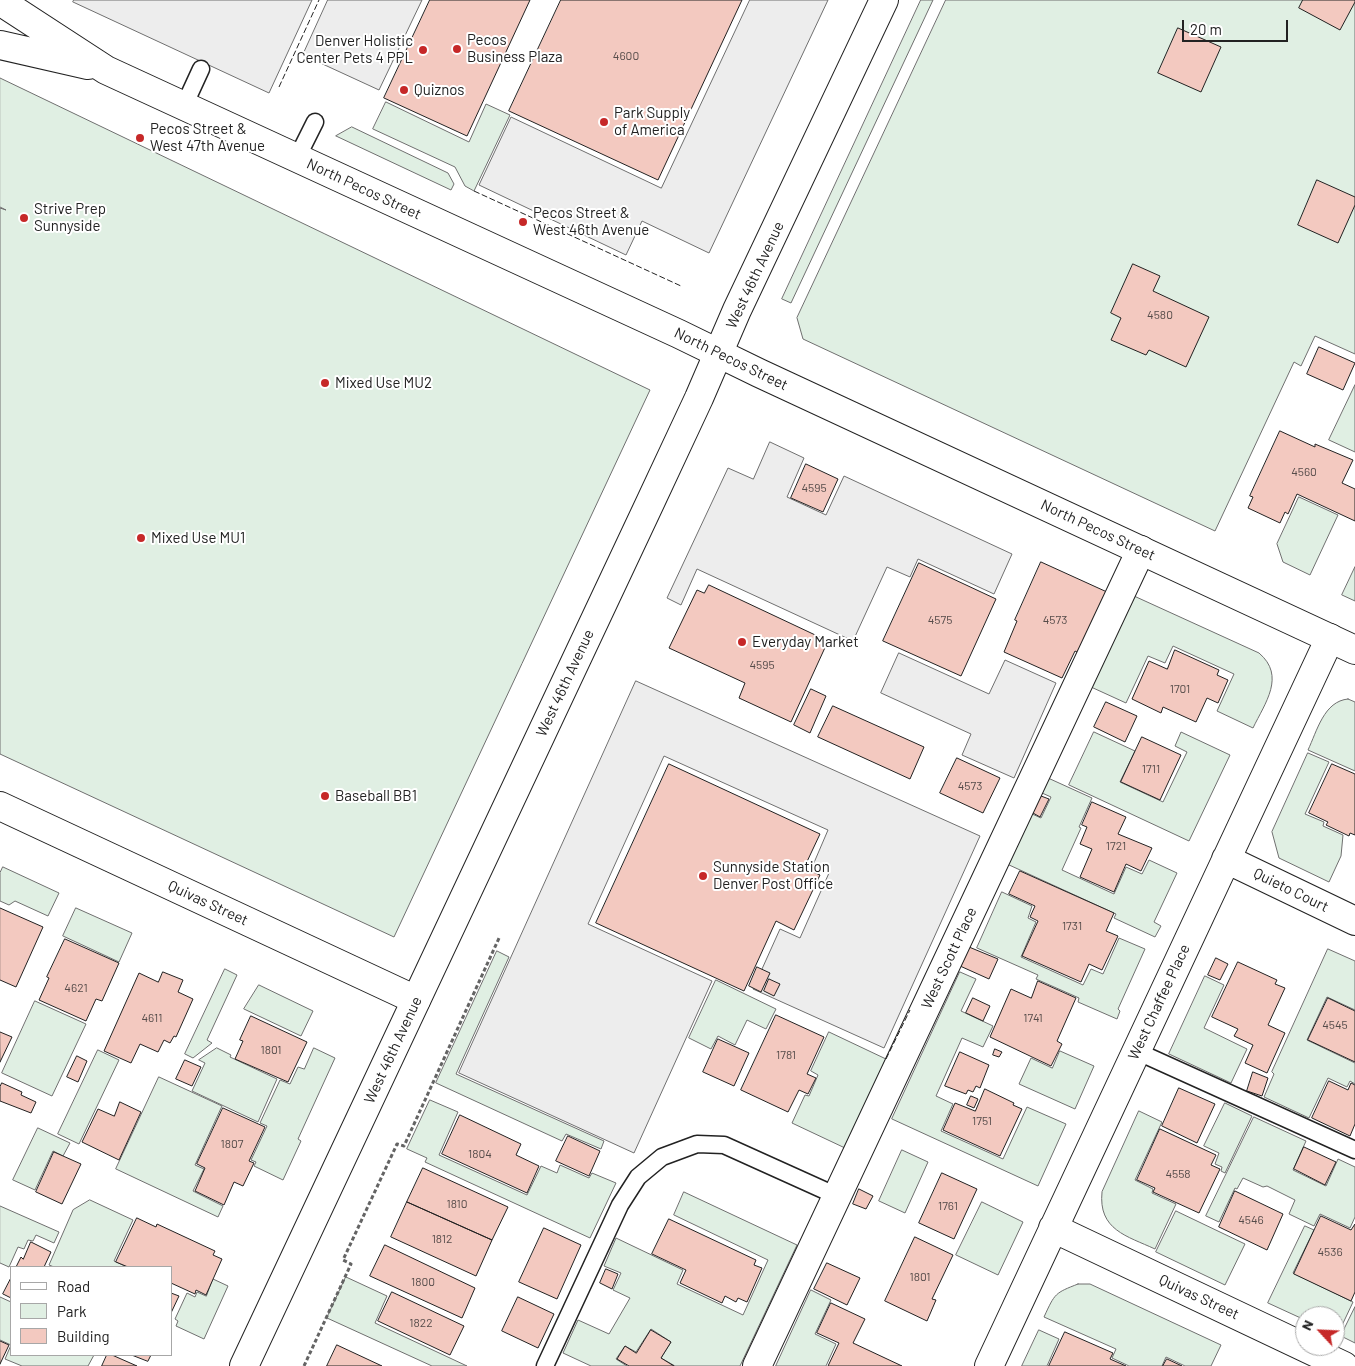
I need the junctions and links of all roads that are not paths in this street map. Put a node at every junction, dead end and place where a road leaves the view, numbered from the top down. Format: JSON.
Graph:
{"nodes":[{"id":1,"x":884,"y":0,"type":"edge"},
{"id":2,"x":0,"y":1,"type":"edge"},
{"id":3,"x":0,"y":45,"type":"edge"},
{"id":4,"x":201,"y":68,"type":"dead end"},
{"id":5,"x":106,"y":70,"type":"junction"},
{"id":6,"x":184,"y":106,"type":"junction"},
{"id":7,"x":315,"y":122,"type":"dead end"},
{"id":8,"x":298,"y":158,"type":"junction"},
{"id":9,"x":719,"y":354,"type":"junction"},
{"id":10,"x":1141,"y":550,"type":"junction"},
{"id":11,"x":1330,"y":638,"type":"junction"},
{"id":12,"x":1355,"y":650,"type":"edge"},
{"id":13,"x":0,"y":806,"type":"edge"},
{"id":14,"x":1226,"y":859,"type":"junction"},
{"id":15,"x":1355,"y":921,"type":"edge"},
{"id":16,"x":416,"y":1000,"type":"junction"},
{"id":17,"x":1136,"y":1051,"type":"junction"},
{"id":18,"x":1355,"y":1150,"type":"edge"},
{"id":19,"x":837,"y":1196,"type":"junction"},
{"id":20,"x":1053,"y":1228,"type":"junction"},
{"id":21,"x":244,"y":1366,"type":"edge"},
{"id":22,"x":545,"y":1366,"type":"edge"},
{"id":23,"x":757,"y":1366,"type":"edge"},
{"id":24,"x":989,"y":1366,"type":"edge"},
{"id":25,"x":1344,"y":1366,"type":"edge"}],
"edges":[{"from":1,"to":9,"type":"street","name":"West 46th Avenue"},
{"from":2,"to":5,"type":"street","name":"North Pecos Street"},
{"from":3,"to":5,"type":"street","name":"North Pecos Street"},
{"from":4,"to":6,"type":"lane"},
{"from":5,"to":6,"type":"street","name":"North Pecos Street"},
{"from":6,"to":8,"type":"street","name":"North Pecos Street"},
{"from":7,"to":8,"type":"lane"},
{"from":8,"to":9,"type":"street","name":"North Pecos Street"},
{"from":9,"to":10,"type":"street","name":"North Pecos Street"},
{"from":9,"to":16,"type":"street","name":"West 46th Avenue"},
{"from":10,"to":11,"type":"street","name":"North Pecos Street"},
{"from":10,"to":19,"type":"street","name":"West Scott Place"},
{"from":11,"to":12,"type":"street","name":"North Pecos Street"},
{"from":11,"to":14,"type":"street","name":"West Chaffee Place"},
{"from":13,"to":16,"type":"street","name":"Quivas Street"},
{"from":14,"to":15,"type":"street","name":"Quieto Court"},
{"from":14,"to":17,"type":"street","name":"West Chaffee Place"},
{"from":16,"to":21,"type":"street","name":"West 46th Avenue"},
{"from":17,"to":18,"type":"lane"},
{"from":17,"to":20,"type":"street","name":"West Chaffee Place"},
{"from":19,"to":22,"type":"lane"},
{"from":19,"to":23,"type":"street","name":"West Scott Place"},
{"from":20,"to":24,"type":"street","name":"West Chaffee Place"},
{"from":20,"to":25,"type":"street","name":"Quivas Street"}]}
